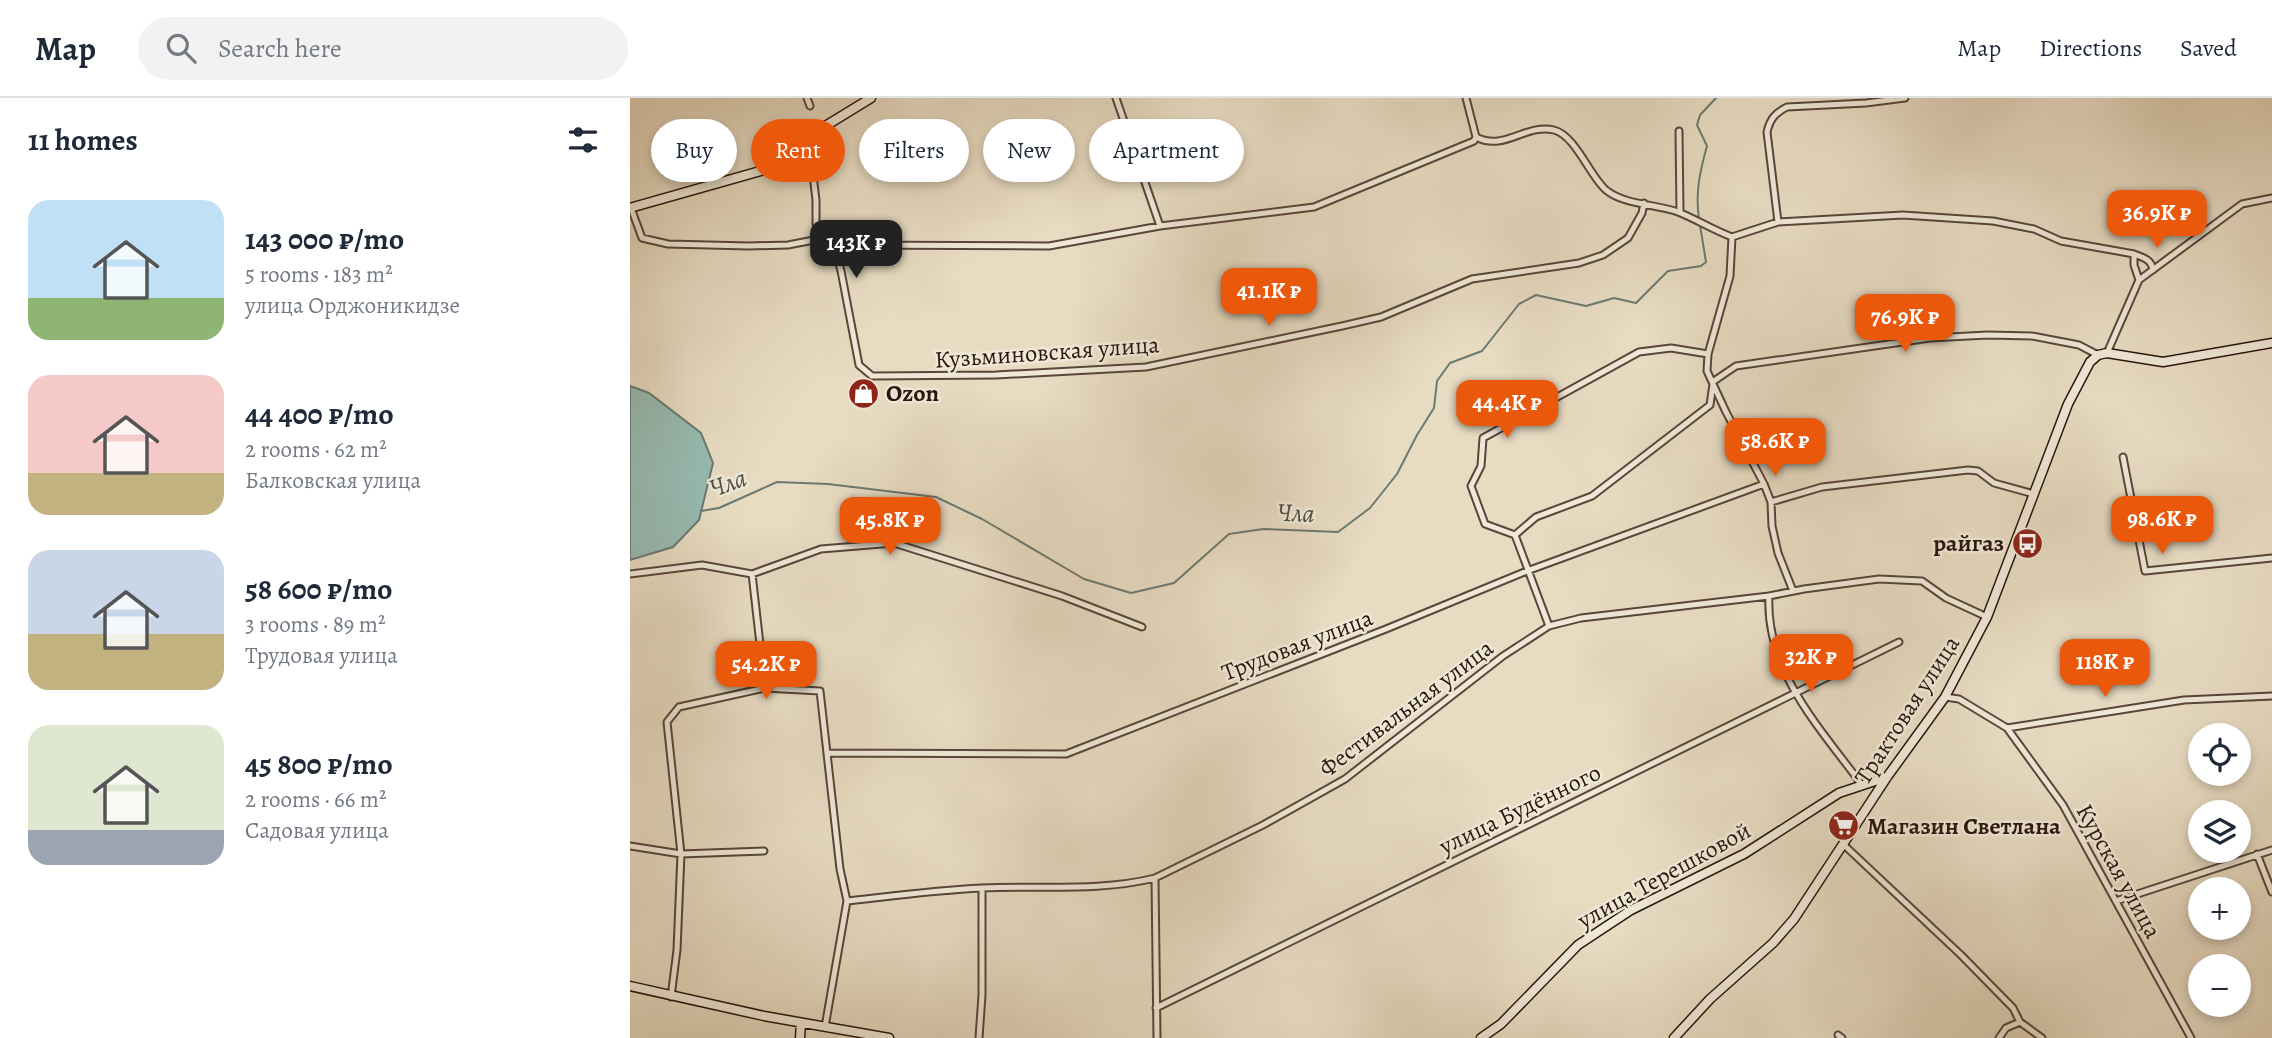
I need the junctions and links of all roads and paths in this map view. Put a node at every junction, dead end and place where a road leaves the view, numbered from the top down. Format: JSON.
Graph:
{"nodes":[{"id":1,"x":807,"y":98,"type":"edge"},
{"id":2,"x":872,"y":98,"type":"edge"},
{"id":3,"x":1115,"y":98,"type":"edge"},
{"id":4,"x":1466,"y":98,"type":"edge"},
{"id":5,"x":1905,"y":98,"type":"edge"},
{"id":6,"x":810,"y":106,"type":"dead end"},
{"id":7,"x":837,"y":119,"type":"edge"},
{"id":8,"x":1679,"y":131,"type":"dead end"},
{"id":9,"x":1476,"y":137,"type":"junction"},
{"id":10,"x":751,"y":174,"type":"edge"},
{"id":11,"x":814,"y":182,"type":"edge"},
{"id":12,"x":2272,"y":198,"type":"edge"},
{"id":13,"x":1644,"y":203,"type":"junction"},
{"id":14,"x":630,"y":208,"type":"edge"},
{"id":15,"x":1680,"y":213,"type":"junction"},
{"id":16,"x":1778,"y":222,"type":"junction"},
{"id":17,"x":1160,"y":226,"type":"junction"},
{"id":18,"x":1732,"y":237,"type":"junction"},
{"id":19,"x":832,"y":242,"type":"junction"},
{"id":20,"x":2134,"y":254,"type":"junction"},
{"id":21,"x":2153,"y":270,"type":"junction"},
{"id":22,"x":2139,"y":281,"type":"junction"},
{"id":23,"x":2272,"y":343,"type":"edge"},
{"id":24,"x":1708,"y":354,"type":"junction"},
{"id":25,"x":2102,"y":354,"type":"junction"},
{"id":26,"x":1714,"y":381,"type":"junction"},
{"id":27,"x":2123,"y":457,"type":"dead end"},
{"id":28,"x":1764,"y":484,"type":"junction"},
{"id":29,"x":2034,"y":494,"type":"junction"},
{"id":30,"x":1770,"y":502,"type":"junction"},
{"id":31,"x":1515,"y":535,"type":"junction"},
{"id":32,"x":2272,"y":558,"type":"edge"},
{"id":33,"x":1527,"y":571,"type":"junction"},
{"id":34,"x":630,"y":574,"type":"edge"},
{"id":35,"x":752,"y":574,"type":"junction"},
{"id":36,"x":1793,"y":591,"type":"junction"},
{"id":37,"x":1769,"y":596,"type":"junction"},
{"id":38,"x":1987,"y":617,"type":"junction"},
{"id":39,"x":1549,"y":626,"type":"junction"},
{"id":40,"x":1142,"y":627,"type":"dead end"},
{"id":41,"x":1899,"y":642,"type":"dead end"},
{"id":42,"x":765,"y":688,"type":"junction"},
{"id":43,"x":1795,"y":693,"type":"junction"},
{"id":44,"x":2272,"y":696,"type":"edge"},
{"id":45,"x":1945,"y":697,"type":"junction"},
{"id":46,"x":2007,"y":728,"type":"junction"},
{"id":47,"x":827,"y":753,"type":"junction"},
{"id":48,"x":1887,"y":777,"type":"junction"},
{"id":49,"x":1862,"y":785,"type":"junction"},
{"id":50,"x":1844,"y":845,"type":"junction"},
{"id":51,"x":630,"y":846,"type":"edge"},
{"id":52,"x":2272,"y":850,"type":"edge"},
{"id":53,"x":764,"y":851,"type":"dead end"},
{"id":54,"x":681,"y":854,"type":"junction"},
{"id":55,"x":2258,"y":854,"type":"junction"},
{"id":56,"x":1155,"y":878,"type":"junction"},
{"id":57,"x":982,"y":888,"type":"junction"},
{"id":58,"x":2272,"y":892,"type":"edge"},
{"id":59,"x":847,"y":901,"type":"junction"},
{"id":60,"x":2116,"y":901,"type":"junction"},
{"id":61,"x":630,"y":986,"type":"edge"},
{"id":62,"x":671,"y":997,"type":"junction"},
{"id":63,"x":1156,"y":1008,"type":"junction"},
{"id":64,"x":2020,"y":1022,"type":"junction"},
{"id":65,"x":801,"y":1023,"type":"junction"},
{"id":66,"x":825,"y":1027,"type":"junction"},
{"id":67,"x":800,"y":1038,"type":"edge"},
{"id":68,"x":889,"y":1038,"type":"edge"},
{"id":69,"x":979,"y":1038,"type":"edge"},
{"id":70,"x":1157,"y":1038,"type":"edge"},
{"id":71,"x":1481,"y":1038,"type":"edge"},
{"id":72,"x":1674,"y":1038,"type":"edge"},
{"id":73,"x":1998,"y":1038,"type":"edge"},
{"id":74,"x":2042,"y":1038,"type":"edge"},
{"id":75,"x":2191,"y":1038,"type":"edge"}],
"edges":[{"from":1,"to":6,"type":"street"},
{"from":2,"to":7,"type":"street"},
{"from":3,"to":17,"type":"street"},
{"from":4,"to":9,"type":"street"},
{"from":5,"to":16,"type":"street"},
{"from":8,"to":15,"type":"street"},
{"from":9,"to":13,"type":"street"},
{"from":9,"to":17,"type":"street"},
{"from":10,"to":14,"type":"street"},
{"from":11,"to":19,"type":"street"},
{"from":12,"to":21,"type":"street"},
{"from":13,"to":15,"type":"street"},
{"from":13,"to":19,"type":"street","name":"Кузьминовская улица"},
{"from":14,"to":19,"type":"street"},
{"from":15,"to":18,"type":"street"},
{"from":16,"to":18,"type":"street"},
{"from":16,"to":20,"type":"street"},
{"from":17,"to":19,"type":"street"},
{"from":18,"to":24,"type":"street"},
{"from":20,"to":21,"type":"street"},
{"from":20,"to":22,"type":"street"},
{"from":21,"to":22,"type":"street"},
{"from":22,"to":25,"type":"street"},
{"from":23,"to":25,"type":"street"},
{"from":24,"to":26,"type":"street"},
{"from":24,"to":31,"type":"street"},
{"from":25,"to":26,"type":"street"},
{"from":25,"to":29,"type":"street","name":"Трактовая улица"},
{"from":26,"to":28,"type":"street"},
{"from":26,"to":31,"type":"street"},
{"from":27,"to":32,"type":"street"},
{"from":28,"to":30,"type":"street"},
{"from":28,"to":33,"type":"street","name":"Трудовая улица"},
{"from":29,"to":30,"type":"street"},
{"from":29,"to":38,"type":"street","name":"Трактовая улица"},
{"from":30,"to":36,"type":"street"},
{"from":31,"to":33,"type":"street"},
{"from":33,"to":39,"type":"street"},
{"from":33,"to":47,"type":"street","name":"Трудовая улица"},
{"from":34,"to":35,"type":"street"},
{"from":35,"to":40,"type":"street"},
{"from":35,"to":42,"type":"street"},
{"from":36,"to":37,"type":"street","name":"Фестивальная улица"},
{"from":36,"to":38,"type":"street","name":"Фестивальная улица"},
{"from":37,"to":39,"type":"street","name":"Фестивальная улица"},
{"from":37,"to":43,"type":"street"},
{"from":38,"to":45,"type":"street","name":"Трактовая улица"},
{"from":39,"to":56,"type":"street","name":"Фестивальная улица"},
{"from":41,"to":43,"type":"street","name":"улица Будённого"},
{"from":42,"to":47,"type":"street"},
{"from":42,"to":54,"type":"street"},
{"from":43,"to":49,"type":"street"},
{"from":43,"to":63,"type":"street","name":"улица Будённого"},
{"from":44,"to":46,"type":"street"},
{"from":45,"to":46,"type":"street"},
{"from":45,"to":48,"type":"street","name":"Трактовая улица"},
{"from":46,"to":60,"type":"street","name":"Курская улица"},
{"from":47,"to":59,"type":"street"},
{"from":48,"to":49,"type":"street","name":"улица Терешковой"},
{"from":48,"to":50,"type":"street","name":"Трактовая улица"},
{"from":49,"to":71,"type":"street","name":"улица Терешковой"},
{"from":50,"to":64,"type":"street"},
{"from":50,"to":72,"type":"street","name":"Трактовая улица"},
{"from":51,"to":54,"type":"street"},
{"from":52,"to":55,"type":"street"},
{"from":53,"to":54,"type":"street"},
{"from":54,"to":62,"type":"street"},
{"from":55,"to":58,"type":"street"},
{"from":55,"to":60,"type":"street"},
{"from":56,"to":57,"type":"street","name":"Фестивальная улица"},
{"from":56,"to":63,"type":"street"},
{"from":57,"to":59,"type":"street","name":"Фестивальная улица"},
{"from":57,"to":69,"type":"street"},
{"from":59,"to":66,"type":"street"},
{"from":60,"to":75,"type":"street","name":"Курская улица"},
{"from":61,"to":62,"type":"street"},
{"from":62,"to":65,"type":"street"},
{"from":63,"to":70,"type":"street"},
{"from":64,"to":73,"type":"street"},
{"from":64,"to":74,"type":"street"},
{"from":65,"to":66,"type":"street"},
{"from":65,"to":67,"type":"street"},
{"from":66,"to":68,"type":"street"}]}
